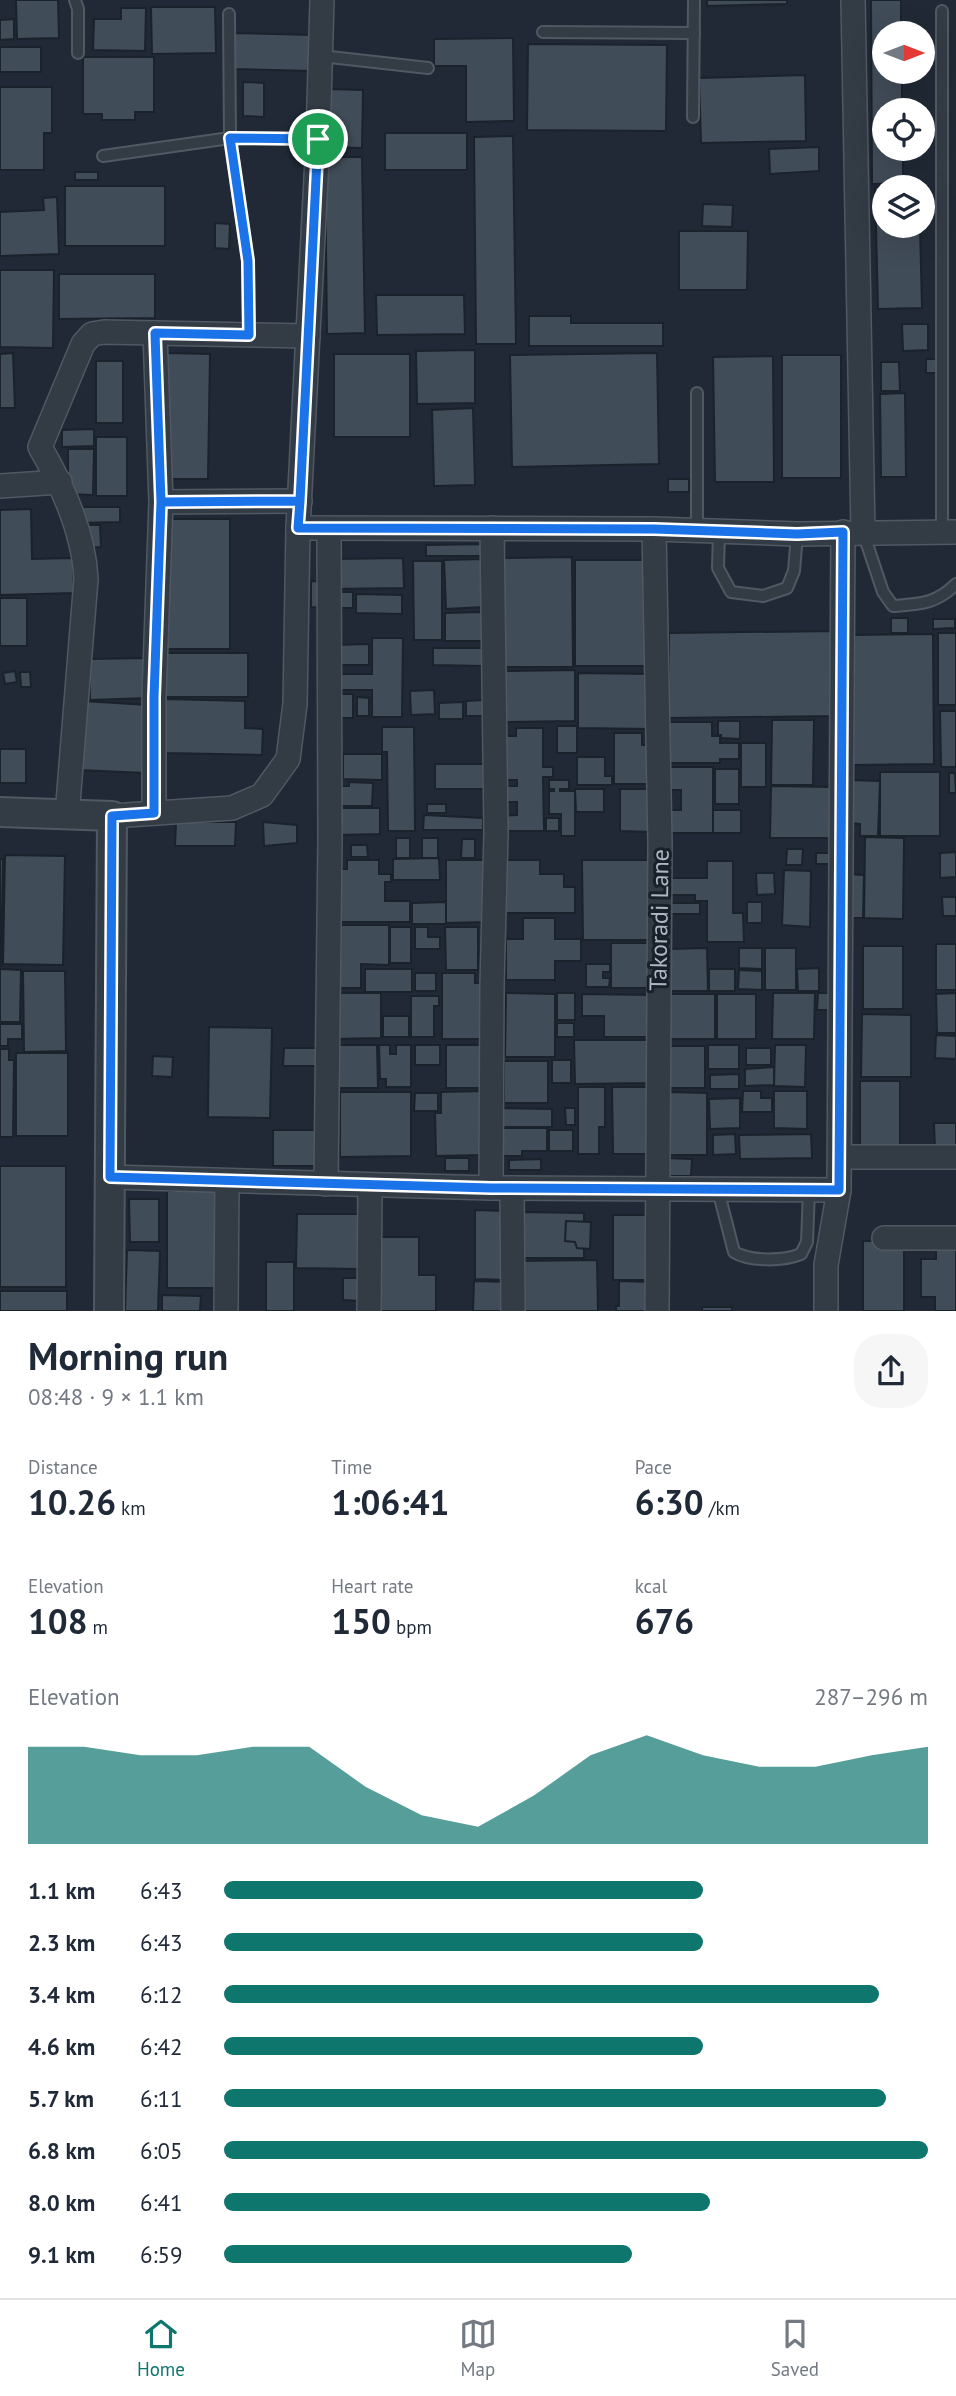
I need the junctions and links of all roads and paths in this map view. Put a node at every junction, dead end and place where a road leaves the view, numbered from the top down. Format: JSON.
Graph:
{"nodes":[{"id":1,"x":75,"y":0,"type":"edge"},
{"id":2,"x":322,"y":0,"type":"edge"},
{"id":3,"x":694,"y":0,"type":"edge"},
{"id":4,"x":853,"y":0,"type":"edge"},
{"id":5,"x":942,"y":11,"type":"dead end"},
{"id":6,"x":229,"y":14,"type":"dead end"},
{"id":7,"x":543,"y":32,"type":"dead end"},
{"id":8,"x":694,"y":33,"type":"junction"},
{"id":9,"x":78,"y":53,"type":"dead end"},
{"id":10,"x":321,"y":56,"type":"junction"},
{"id":11,"x":428,"y":68,"type":"dead end"},
{"id":12,"x":693,"y":117,"type":"dead end"},
{"id":13,"x":230,"y":138,"type":"junction"},
{"id":14,"x":318,"y":139,"type":"junction"},
{"id":15,"x":103,"y":156,"type":"dead end"},
{"id":16,"x":155,"y":333,"type":"junction"},
{"id":17,"x":249,"y":335,"type":"junction"},
{"id":18,"x":308,"y":336,"type":"junction"},
{"id":19,"x":697,"y":393,"type":"dead end"},
{"id":20,"x":60,"y":482,"type":"junction"},
{"id":21,"x":0,"y":486,"type":"edge"},
{"id":22,"x":300,"y":501,"type":"junction"},
{"id":23,"x":161,"y":502,"type":"junction"},
{"id":24,"x":298,"y":528,"type":"junction"},
{"id":25,"x":492,"y":528,"type":"junction"},
{"id":26,"x":329,"y":529,"type":"junction"},
{"id":27,"x":654,"y":529,"type":"junction"},
{"id":28,"x":708,"y":531,"type":"junction"},
{"id":29,"x":853,"y":532,"type":"junction"},
{"id":30,"x":949,"y":532,"type":"edge"},
{"id":31,"x":797,"y":534,"type":"junction"},
{"id":32,"x":956,"y":584,"type":"edge"},
{"id":33,"x":0,"y":812,"type":"edge"},
{"id":34,"x":154,"y":813,"type":"junction"},
{"id":35,"x":67,"y":815,"type":"junction"},
{"id":36,"x":112,"y":816,"type":"junction"},
{"id":37,"x":840,"y":1157,"type":"junction"},
{"id":38,"x":956,"y":1157,"type":"edge"},
{"id":39,"x":110,"y":1177,"type":"junction"},
{"id":40,"x":227,"y":1181,"type":"junction"},
{"id":41,"x":326,"y":1184,"type":"junction"},
{"id":42,"x":370,"y":1185,"type":"junction"},
{"id":43,"x":501,"y":1188,"type":"junction"},
{"id":44,"x":656,"y":1189,"type":"junction"},
{"id":45,"x":718,"y":1189,"type":"junction"},
{"id":46,"x":809,"y":1190,"type":"junction"},
{"id":47,"x":839,"y":1190,"type":"junction"},
{"id":48,"x":884,"y":1238,"type":"dead end"},
{"id":49,"x":956,"y":1238,"type":"edge"},
{"id":50,"x":109,"y":1311,"type":"edge"},
{"id":51,"x":226,"y":1311,"type":"edge"},
{"id":52,"x":369,"y":1311,"type":"edge"},
{"id":53,"x":513,"y":1311,"type":"edge"},
{"id":54,"x":657,"y":1311,"type":"edge"},
{"id":55,"x":826,"y":1311,"type":"edge"}],
"edges":[{"from":1,"to":9,"type":"lane"},
{"from":2,"to":10,"type":"street"},
{"from":3,"to":8,"type":"lane"},
{"from":4,"to":29,"type":"street"},
{"from":5,"to":30,"type":"lane"},
{"from":6,"to":13,"type":"lane"},
{"from":7,"to":8,"type":"lane"},
{"from":8,"to":12,"type":"lane"},
{"from":10,"to":11,"type":"lane"},
{"from":10,"to":14,"type":"street"},
{"from":13,"to":14,"type":"lane"},
{"from":13,"to":15,"type":"lane"},
{"from":13,"to":17,"type":"lane"},
{"from":14,"to":18,"type":"street"},
{"from":16,"to":17,"type":"street"},
{"from":16,"to":20,"type":"street"},
{"from":16,"to":23,"type":"street"},
{"from":17,"to":18,"type":"street"},
{"from":18,"to":22,"type":"street"},
{"from":19,"to":28,"type":"lane"},
{"from":20,"to":21,"type":"street"},
{"from":20,"to":35,"type":"street"},
{"from":22,"to":23,"type":"street"},
{"from":22,"to":24,"type":"street"},
{"from":23,"to":34,"type":"street"},
{"from":24,"to":26,"type":"street"},
{"from":24,"to":34,"type":"street"},
{"from":25,"to":26,"type":"street"},
{"from":25,"to":27,"type":"street"},
{"from":25,"to":43,"type":"street"},
{"from":26,"to":41,"type":"street"},
{"from":27,"to":28,"type":"street"},
{"from":27,"to":44,"type":"street","name":"Takoradi Lane"},
{"from":28,"to":31,"type":"street"},
{"from":28,"to":31,"type":"lane"},
{"from":29,"to":30,"type":"street"},
{"from":29,"to":31,"type":"street"},
{"from":29,"to":32,"type":"lane"},
{"from":29,"to":37,"type":"street"},
{"from":33,"to":35,"type":"street"},
{"from":34,"to":36,"type":"street"},
{"from":35,"to":36,"type":"street"},
{"from":36,"to":39,"type":"street"},
{"from":37,"to":38,"type":"street"},
{"from":37,"to":47,"type":"street"},
{"from":39,"to":40,"type":"street"},
{"from":39,"to":50,"type":"street"},
{"from":40,"to":41,"type":"street"},
{"from":40,"to":51,"type":"street"},
{"from":41,"to":42,"type":"street"},
{"from":42,"to":43,"type":"street"},
{"from":42,"to":52,"type":"street"},
{"from":43,"to":44,"type":"street"},
{"from":43,"to":53,"type":"street"},
{"from":44,"to":45,"type":"street"},
{"from":44,"to":54,"type":"street","name":"Takoradi Lane"},
{"from":45,"to":46,"type":"street"},
{"from":45,"to":46,"type":"lane"},
{"from":46,"to":47,"type":"street"},
{"from":47,"to":55,"type":"street"},
{"from":48,"to":49,"type":"street"}]}
